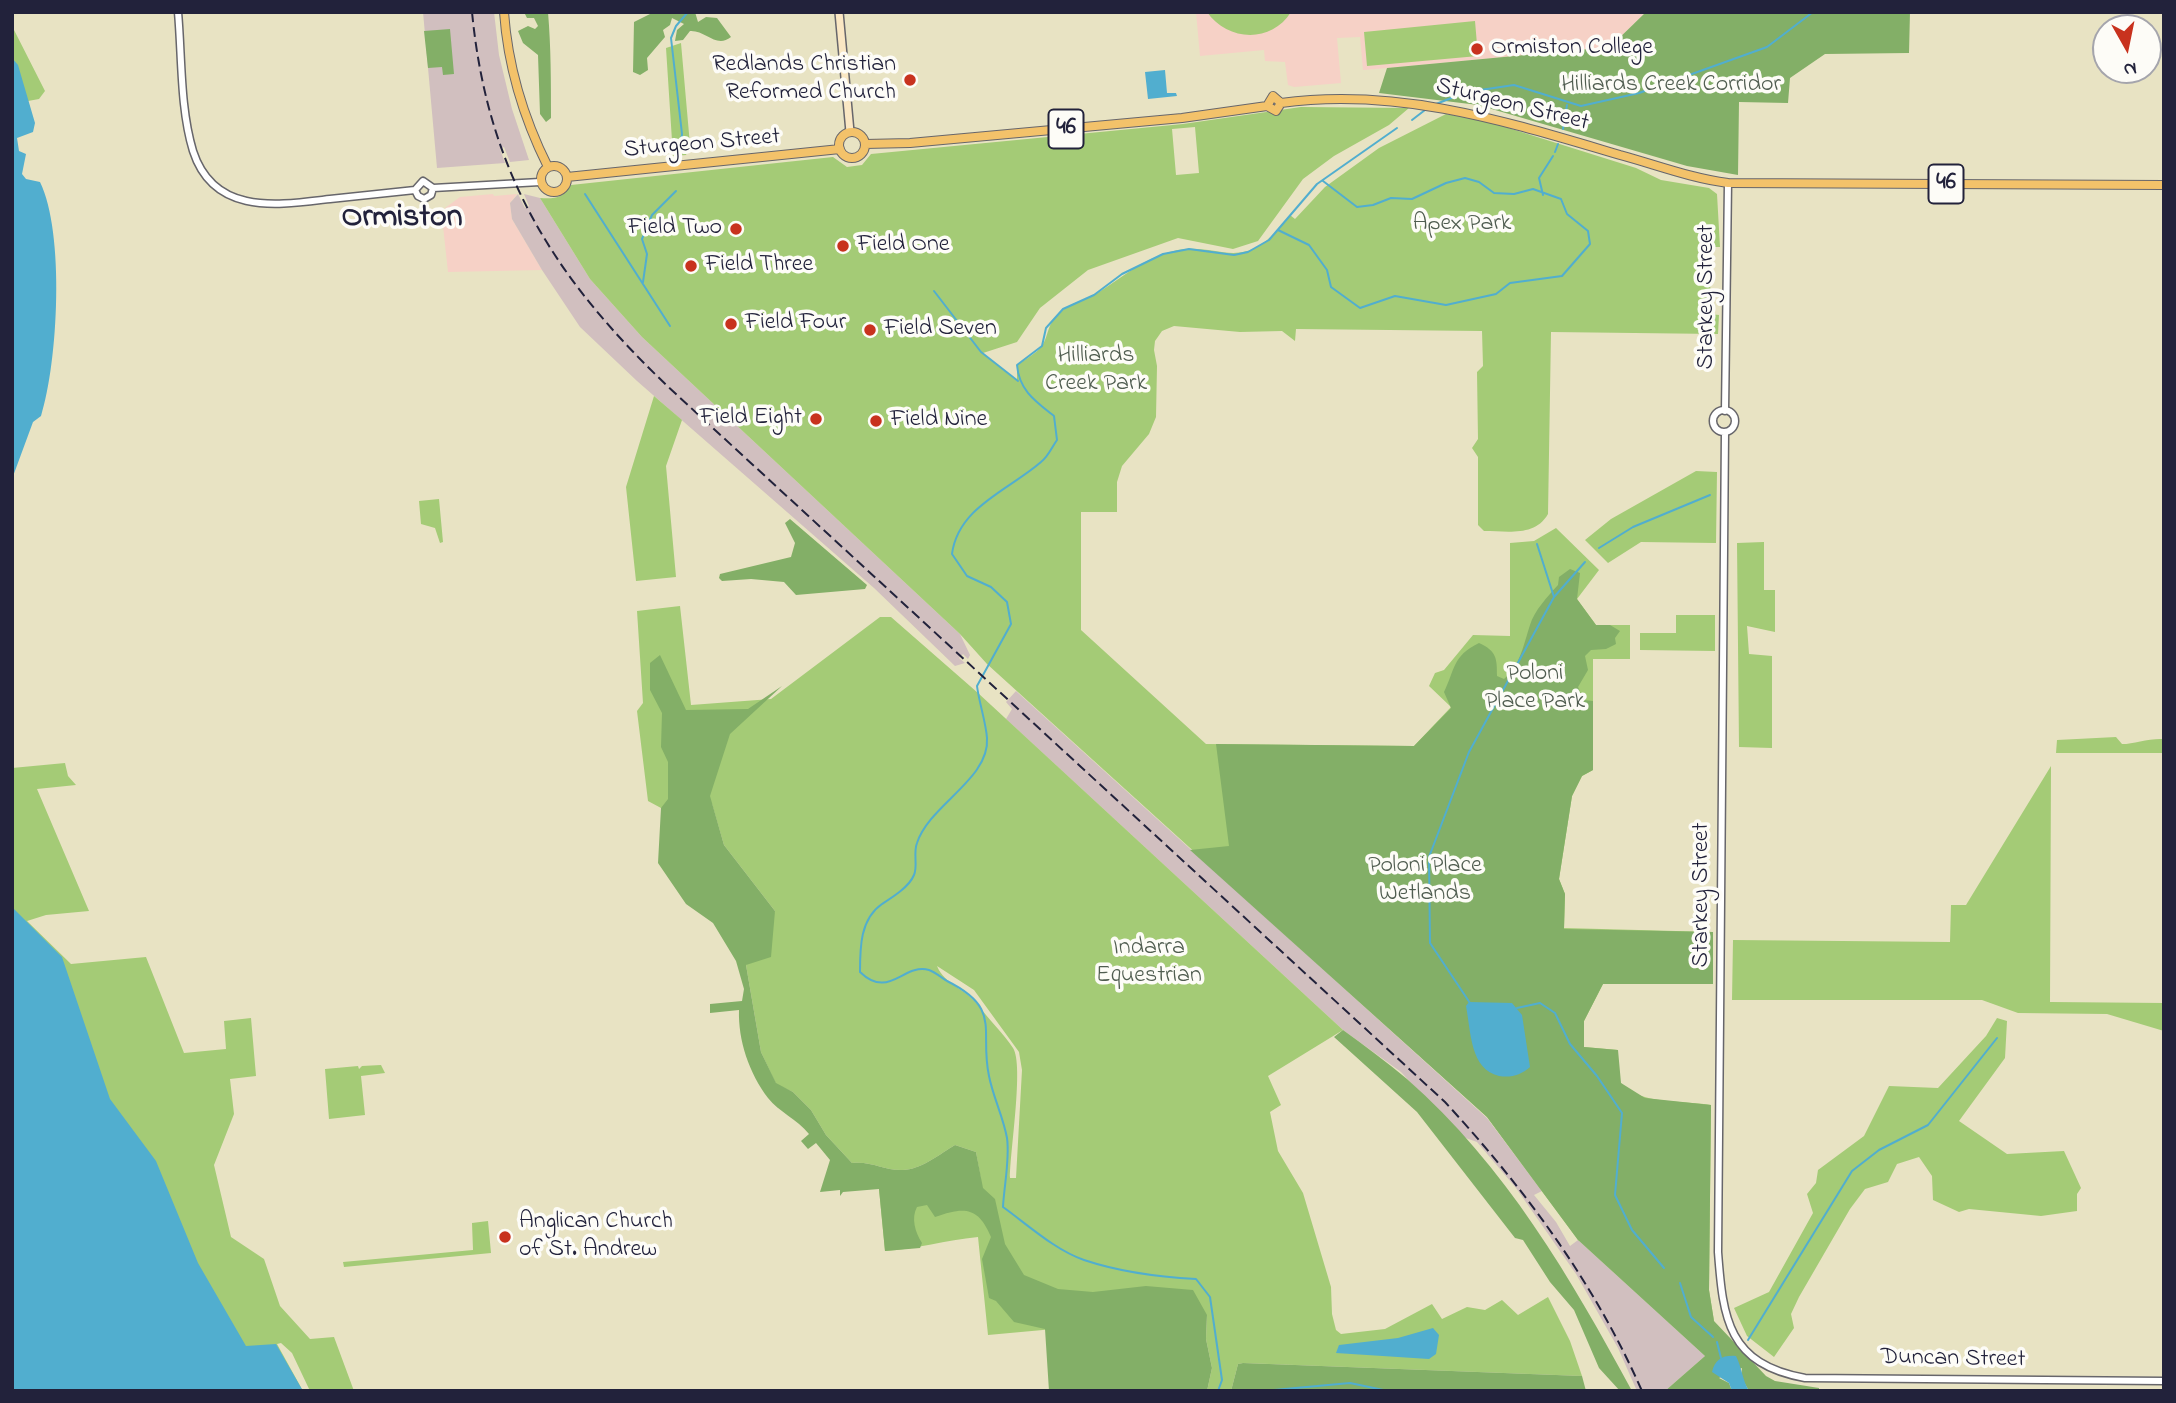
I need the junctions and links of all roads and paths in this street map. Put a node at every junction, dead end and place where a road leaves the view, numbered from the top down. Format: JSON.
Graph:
{"nodes":[{"id":1,"x":178,"y":12,"type":"edge"},
{"id":2,"x":504,"y":12,"type":"edge"},
{"id":3,"x":839,"y":12,"type":"edge"},
{"id":4,"x":850,"y":132,"type":"junction"},
{"id":5,"x":865,"y":144,"type":"junction"},
{"id":6,"x":840,"y":149,"type":"junction"},
{"id":7,"x":548,"y":167,"type":"junction"},
{"id":8,"x":567,"y":177,"type":"junction"},
{"id":9,"x":540,"y":182,"type":"junction"},
{"id":10,"x":1728,"y":183,"type":"junction"},
{"id":11,"x":2164,"y":185,"type":"edge"},
{"id":12,"x":433,"y":188,"type":"junction"},
{"id":13,"x":415,"y":190,"type":"junction"},
{"id":14,"x":1725,"y":411,"type":"junction"},
{"id":15,"x":1725,"y":432,"type":"junction"},
{"id":16,"x":1748,"y":1352,"type":"joint"},
{"id":17,"x":2164,"y":1381,"type":"edge"}],
"edges":[{"from":1,"to":13,"type":"street"},
{"from":2,"to":7,"type":"main road"},
{"from":3,"to":4,"type":"main road"},
{"from":4,"to":5,"type":"main road"},
{"from":4,"to":6,"type":"main road"},
{"from":5,"to":6,"type":"main road","number":"46"},
{"from":5,"to":10,"type":"main road","name":"Sturgeon Street","number":"46"},
{"from":6,"to":8,"type":"main road","name":"Sturgeon Street","number":"46"},
{"from":7,"to":8,"type":"main road"},
{"from":7,"to":9,"type":"main road"},
{"from":8,"to":9,"type":"main road","name":"Sturgeon Street","number":"46"},
{"from":9,"to":12,"type":"street","name":"Sturgeon Street"},
{"from":10,"to":11,"type":"main road","number":"46"},
{"from":10,"to":14,"type":"street","name":"Starkey Street"},
{"from":12,"to":13,"type":"street"},
{"from":12,"to":13,"type":"street"},
{"from":14,"to":15,"type":"street"},
{"from":14,"to":15,"type":"street"},
{"from":15,"to":16,"type":"street","name":"Starkey Street"},
{"from":16,"to":17,"type":"street","name":"Duncan Street"}]}
